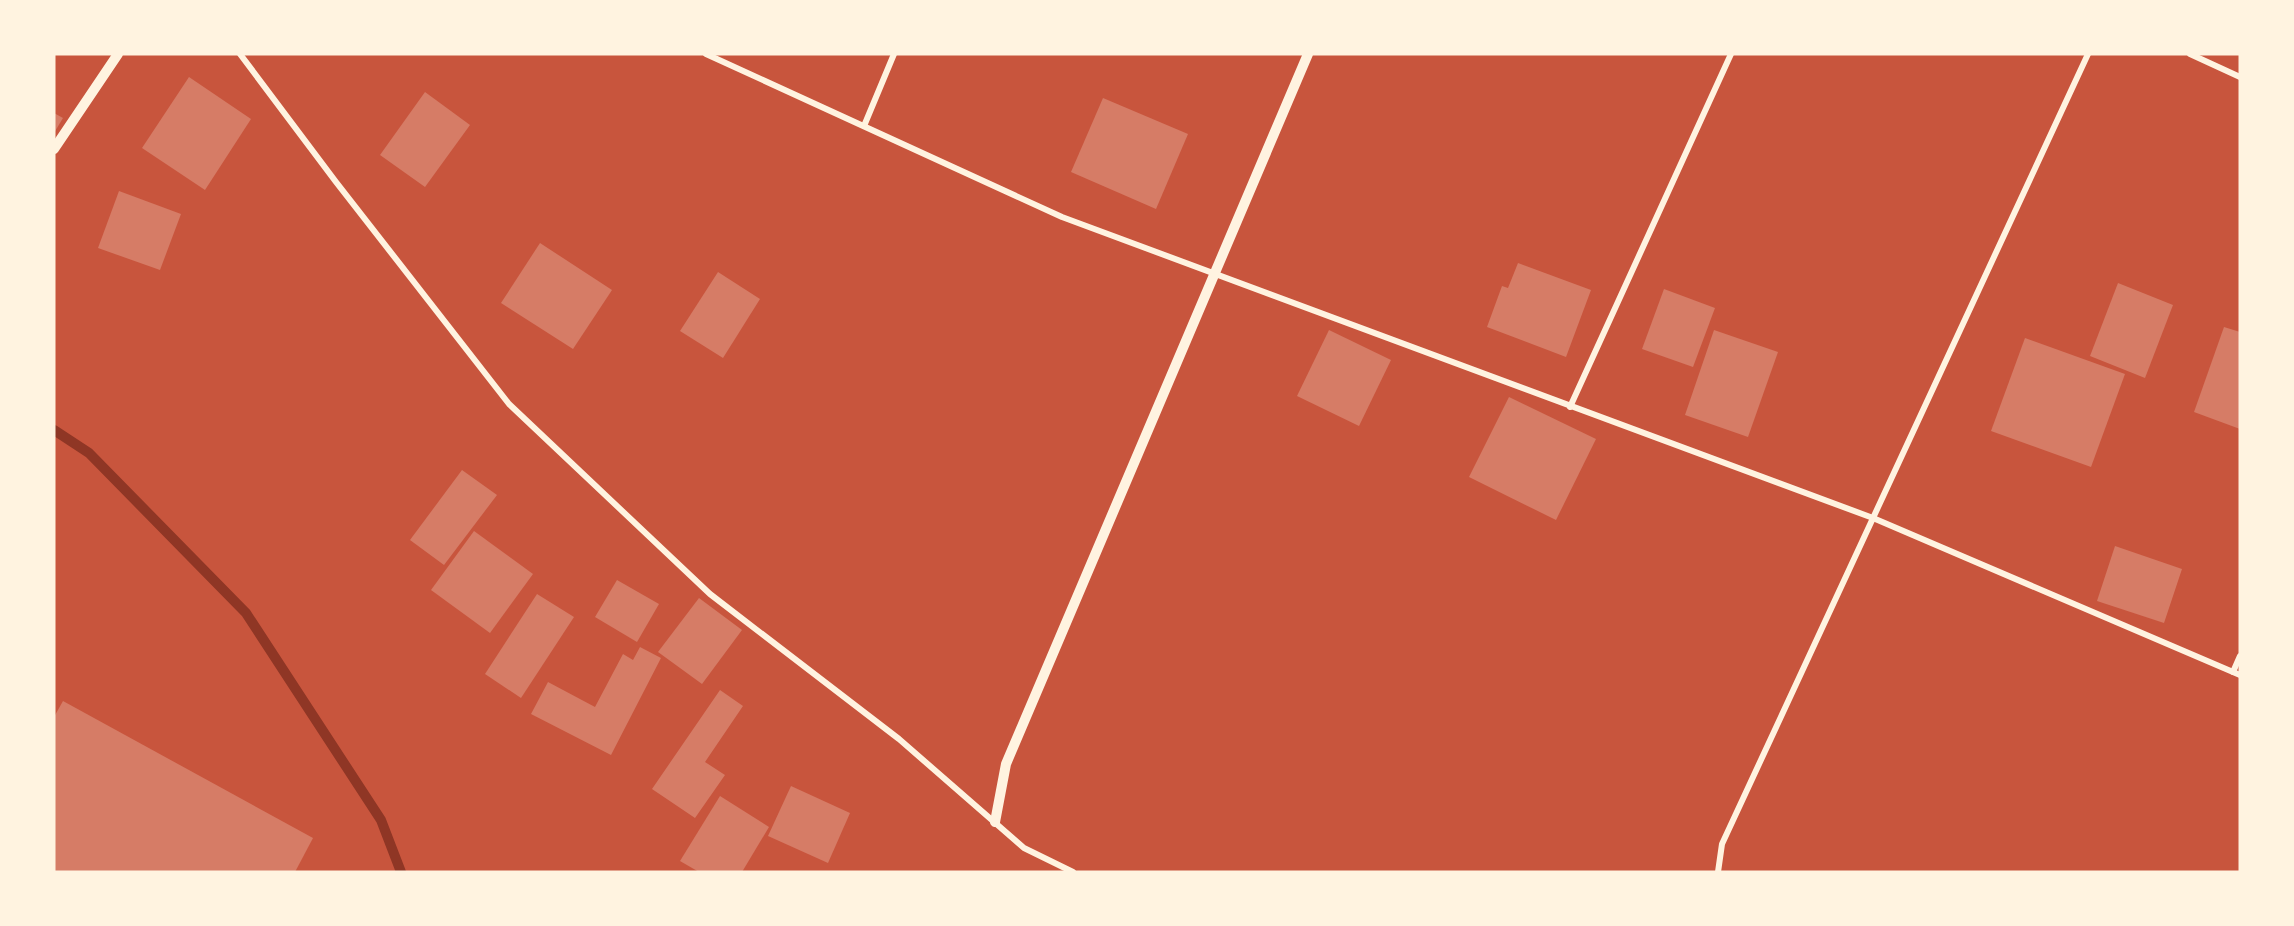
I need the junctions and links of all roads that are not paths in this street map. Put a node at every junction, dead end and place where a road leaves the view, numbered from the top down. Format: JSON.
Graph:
{"nodes":[{"id":1,"x":118,"y":54,"type":"edge"},
{"id":2,"x":240,"y":54,"type":"edge"},
{"id":3,"x":706,"y":54,"type":"edge"},
{"id":4,"x":894,"y":54,"type":"edge"},
{"id":5,"x":1308,"y":54,"type":"edge"},
{"id":6,"x":1731,"y":54,"type":"edge"},
{"id":7,"x":2088,"y":54,"type":"edge"},
{"id":8,"x":2190,"y":54,"type":"edge"},
{"id":9,"x":2240,"y":77,"type":"edge"},
{"id":10,"x":864,"y":126,"type":"junction"},
{"id":11,"x":54,"y":149,"type":"edge"},
{"id":12,"x":1214,"y":275,"type":"junction"},
{"id":13,"x":1570,"y":407,"type":"junction"},
{"id":14,"x":1873,"y":518,"type":"junction"},
{"id":15,"x":2240,"y":656,"type":"edge"},
{"id":16,"x":2233,"y":672,"type":"junction"},
{"id":17,"x":2240,"y":675,"type":"edge"},
{"id":18,"x":994,"y":822,"type":"junction"},
{"id":19,"x":1073,"y":872,"type":"edge"},
{"id":20,"x":1718,"y":872,"type":"edge"}],
"edges":[{"from":1,"to":11,"type":"street"},
{"from":2,"to":18,"type":"street"},
{"from":3,"to":10,"type":"street"},
{"from":4,"to":10,"type":"street"},
{"from":5,"to":12,"type":"street"},
{"from":6,"to":13,"type":"street"},
{"from":7,"to":14,"type":"street"},
{"from":8,"to":9,"type":"street"},
{"from":10,"to":12,"type":"street"},
{"from":12,"to":13,"type":"street"},
{"from":12,"to":18,"type":"street"},
{"from":13,"to":14,"type":"street"},
{"from":14,"to":16,"type":"street"},
{"from":14,"to":20,"type":"street"},
{"from":15,"to":16,"type":"street"},
{"from":16,"to":17,"type":"street"},
{"from":18,"to":19,"type":"street"}]}
